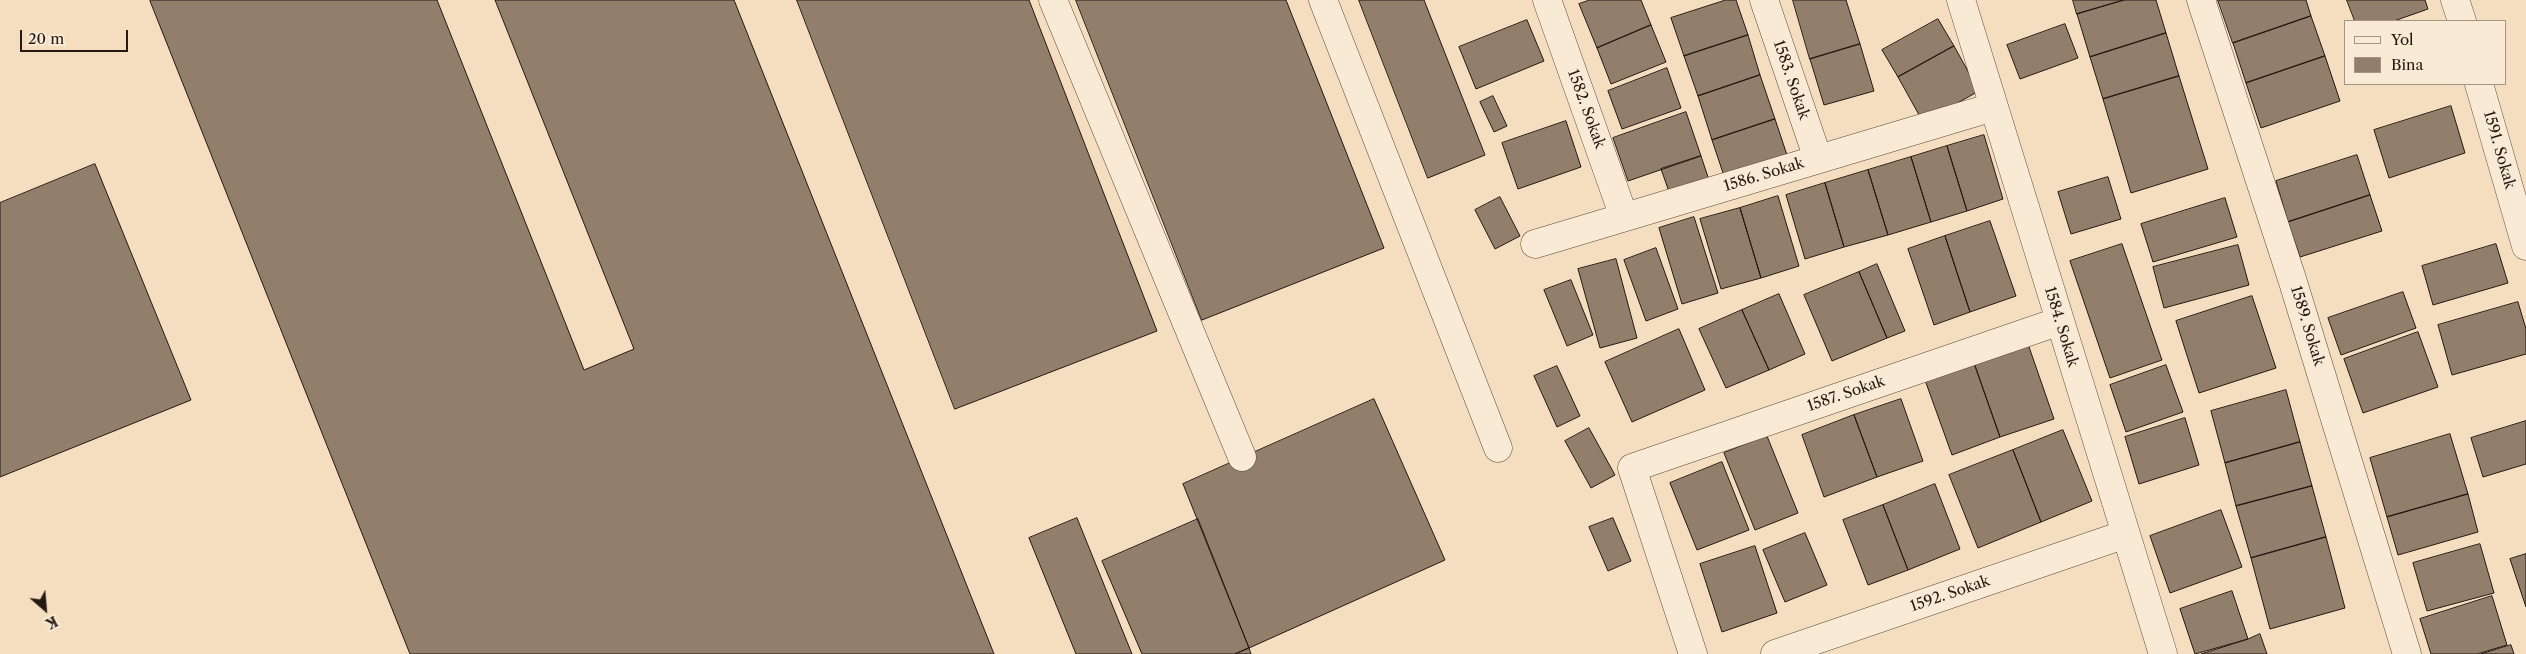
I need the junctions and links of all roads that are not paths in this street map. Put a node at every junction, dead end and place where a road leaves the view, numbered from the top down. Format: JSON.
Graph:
{"nodes":[{"id":1,"x":1053,"y":0,"type":"edge"},
{"id":2,"x":1323,"y":0,"type":"edge"},
{"id":3,"x":1547,"y":0,"type":"edge"},
{"id":4,"x":1764,"y":0,"type":"edge"},
{"id":5,"x":1960,"y":0,"type":"edge"},
{"id":6,"x":2201,"y":0,"type":"edge"},
{"id":7,"x":2456,"y":0,"type":"edge"},
{"id":8,"x":2462,"y":20,"type":"edge"},
{"id":9,"x":2480,"y":85,"type":"edge"},
{"id":10,"x":1994,"y":107,"type":"junction"},
{"id":11,"x":1818,"y":159,"type":"junction"},
{"id":12,"x":1624,"y":217,"type":"junction"},
{"id":13,"x":1534,"y":244,"type":"dead end"},
{"id":14,"x":2526,"y":246,"type":"edge"},
{"id":15,"x":2060,"y":321,"type":"junction"},
{"id":16,"x":1498,"y":448,"type":"dead end"},
{"id":17,"x":1242,"y":457,"type":"dead end"},
{"id":18,"x":2126,"y":534,"type":"junction"},
{"id":19,"x":1693,"y":654,"type":"edge"},
{"id":20,"x":1775,"y":654,"type":"edge"},
{"id":21,"x":2163,"y":654,"type":"edge"},
{"id":22,"x":2408,"y":654,"type":"edge"}],
"edges":[{"from":1,"to":17,"type":"street"},
{"from":2,"to":16,"type":"street"},
{"from":3,"to":12,"type":"street","name":"1582. Sokak"},
{"from":4,"to":11,"type":"street","name":"1583. Sokak"},
{"from":5,"to":10,"type":"street","name":"1584. Sokak"},
{"from":6,"to":22,"type":"street","name":"1589. Sokak"},
{"from":7,"to":8,"type":"street"},
{"from":9,"to":14,"type":"street","name":"1591. Sokak"},
{"from":10,"to":11,"type":"street","name":"1586. Sokak"},
{"from":10,"to":15,"type":"street","name":"1584. Sokak"},
{"from":11,"to":12,"type":"street","name":"1586. Sokak"},
{"from":12,"to":13,"type":"street","name":"1586. Sokak"},
{"from":15,"to":18,"type":"street","name":"1584. Sokak"},
{"from":15,"to":19,"type":"street","name":"1587. Sokak"},
{"from":18,"to":20,"type":"street","name":"1592. Sokak"},
{"from":18,"to":21,"type":"street","name":"1584. Sokak"}]}
